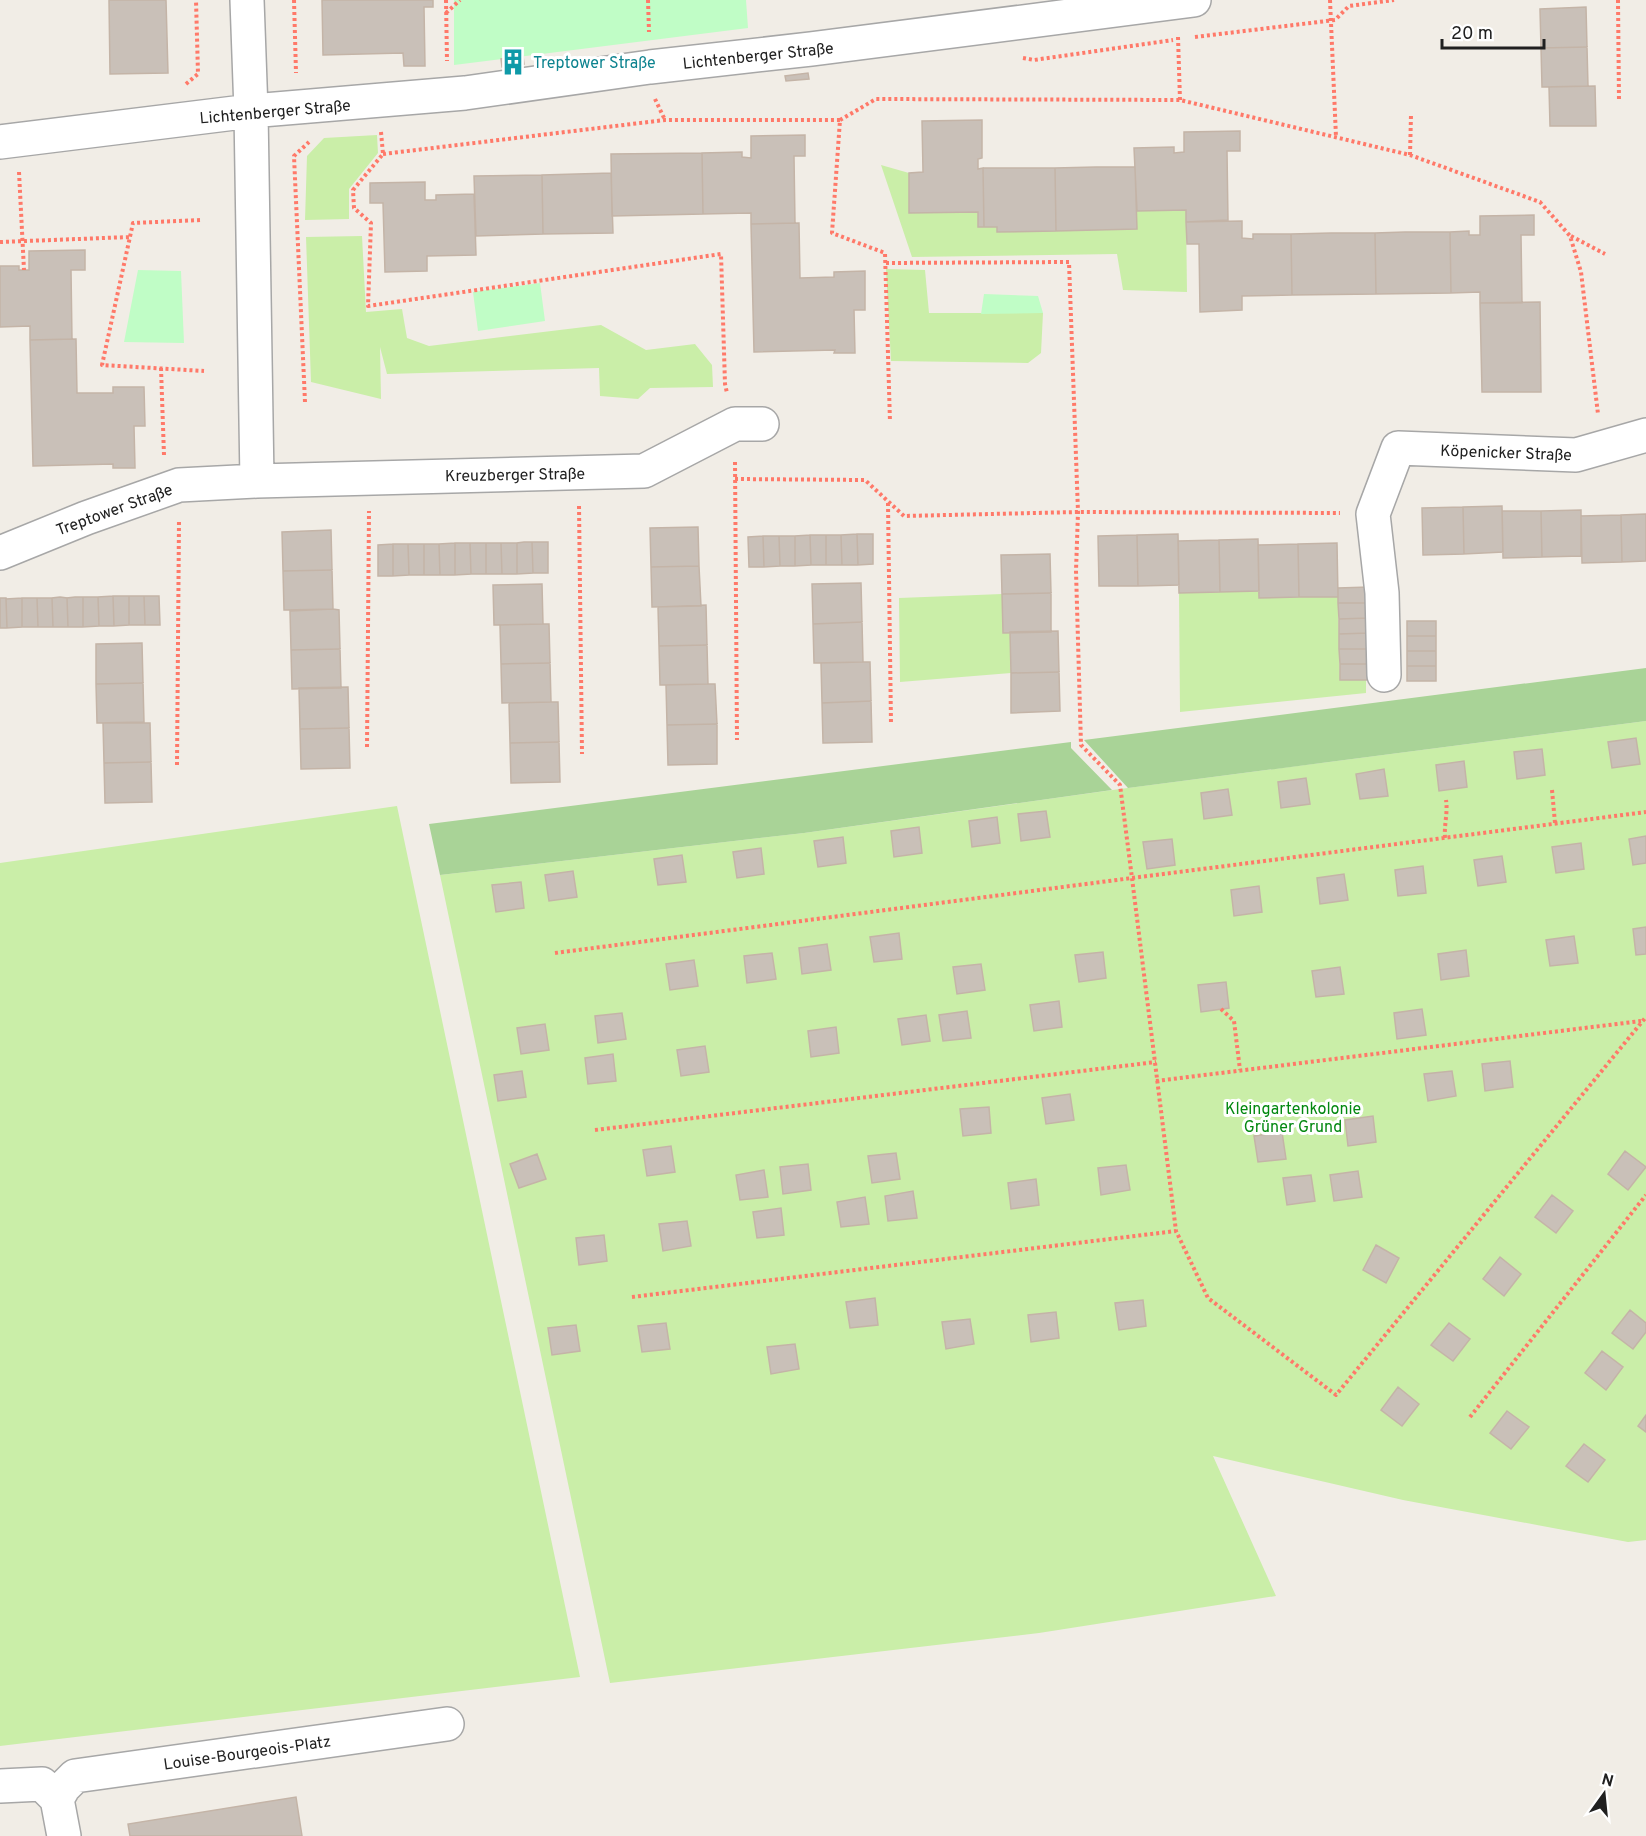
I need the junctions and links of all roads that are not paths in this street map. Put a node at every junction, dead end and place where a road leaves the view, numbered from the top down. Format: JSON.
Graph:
{"nodes":[{"id":1,"x":247,"y":0,"type":"edge"},
{"id":2,"x":1186,"y":1,"type":"edge"},
{"id":3,"x":251,"y":111,"type":"junction"},
{"id":4,"x":0,"y":142,"type":"edge"},
{"id":5,"x":748,"y":424,"type":"road end"},
{"id":6,"x":1646,"y":435,"type":"edge"},
{"id":7,"x":257,"y":482,"type":"junction"},
{"id":8,"x":0,"y":553,"type":"edge"},
{"id":9,"x":1384,"y":675,"type":"dead end"},
{"id":10,"x":447,"y":1724,"type":"dead end"},
{"id":11,"x":0,"y":1786,"type":"edge"},
{"id":12,"x":57,"y":1798,"type":"junction"},
{"id":13,"x":64,"y":1836,"type":"edge"}],
"edges":[{"from":1,"to":3,"type":"street"},
{"from":2,"to":3,"type":"street","name":"Lichtenberger Straße"},
{"from":3,"to":4,"type":"street","name":"Lichtenberger Straße"},
{"from":3,"to":7,"type":"street"},
{"from":5,"to":7,"type":"street","name":"Kreuzberger Straße"},
{"from":6,"to":9,"type":"street","name":"Köpenicker Straße"},
{"from":7,"to":8,"type":"street","name":"Treptower Straße"},
{"from":10,"to":12,"type":"street","name":"Louise-Bourgeois-Platz"},
{"from":11,"to":12,"type":"street"},
{"from":12,"to":13,"type":"street"}]}
